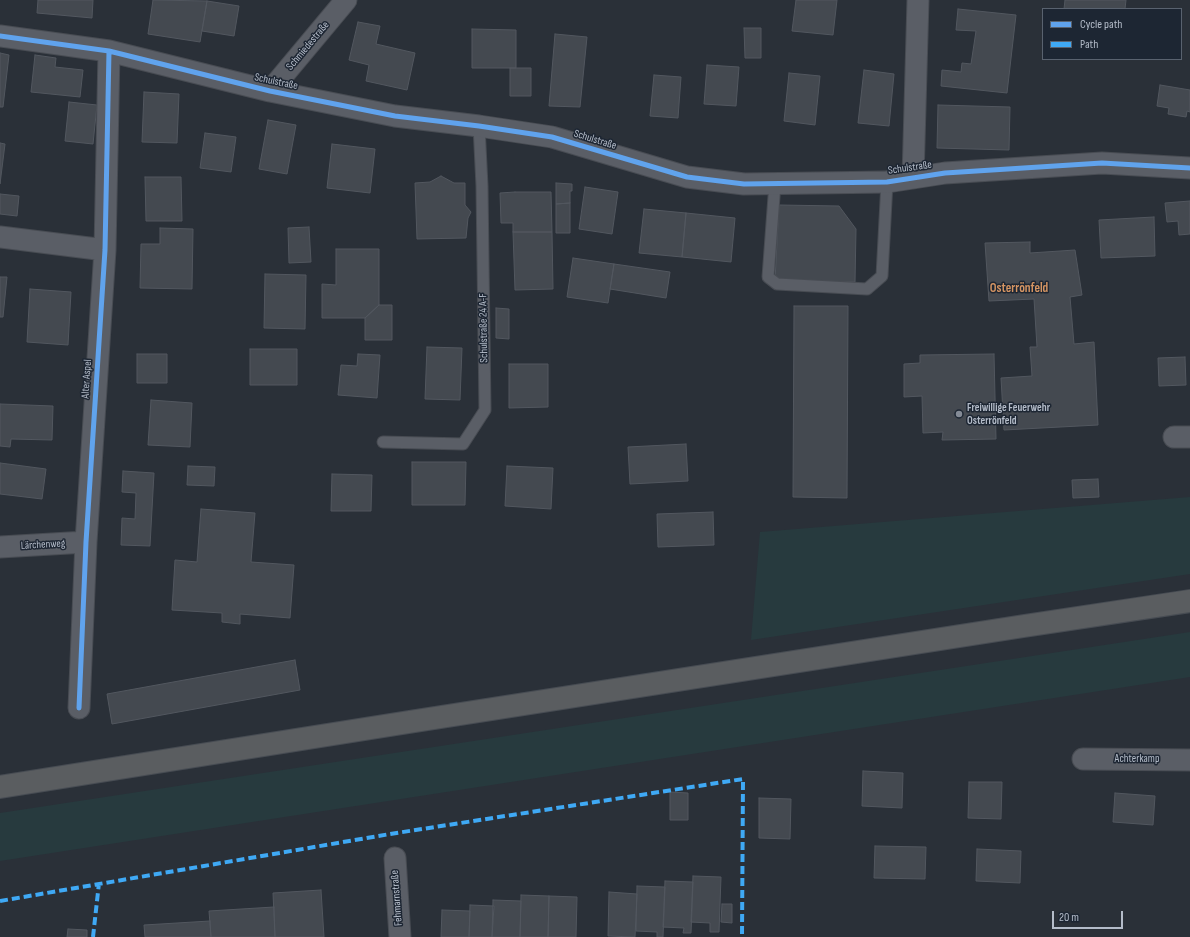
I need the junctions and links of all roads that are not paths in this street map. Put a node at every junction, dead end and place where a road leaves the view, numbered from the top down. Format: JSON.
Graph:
{"nodes":[{"id":1,"x":346,"y":0,"type":"edge"},
{"id":2,"x":918,"y":0,"type":"edge"},
{"id":3,"x":0,"y":36,"type":"edge"},
{"id":4,"x":109,"y":52,"type":"junction"},
{"id":5,"x":270,"y":91,"type":"junction"},
{"id":6,"x":479,"y":126,"type":"junction"},
{"id":7,"x":1190,"y":168,"type":"edge"},
{"id":8,"x":913,"y":178,"type":"junction"},
{"id":9,"x":887,"y":182,"type":"junction"},
{"id":10,"x":775,"y":183,"type":"junction"},
{"id":11,"x":0,"y":237,"type":"edge"},
{"id":12,"x":105,"y":250,"type":"junction"},
{"id":13,"x":383,"y":442,"type":"dead end"},
{"id":14,"x":86,"y":542,"type":"junction"},
{"id":15,"x":0,"y":547,"type":"edge"},
{"id":16,"x":1190,"y":601,"type":"edge"},
{"id":17,"x":79,"y":708,"type":"dead end"},
{"id":18,"x":1083,"y":759,"type":"dead end"},
{"id":19,"x":1190,"y":760,"type":"edge"},
{"id":20,"x":0,"y":787,"type":"edge"},
{"id":21,"x":394,"y":858,"type":"dead end"},
{"id":22,"x":400,"y":937,"type":"edge"}],
"edges":[{"from":1,"to":5,"type":"street","name":"Schmiedestraße"},
{"from":2,"to":8,"type":"street","name":"Schulstraße"},
{"from":3,"to":4,"type":"street","name":"Schulstraße"},
{"from":4,"to":5,"type":"street","name":"Schulstraße"},
{"from":4,"to":12,"type":"street","name":"Alter Aspel"},
{"from":5,"to":6,"type":"street","name":"Schulstraße"},
{"from":6,"to":10,"type":"street","name":"Schulstraße"},
{"from":6,"to":13,"type":"lane","name":"Schulstraße 24 A-F"},
{"from":7,"to":8,"type":"street","name":"Schulstraße"},
{"from":8,"to":9,"type":"street","name":"Schulstraße"},
{"from":9,"to":10,"type":"street","name":"Schulstraße"},
{"from":9,"to":10,"type":"lane"},
{"from":11,"to":12,"type":"street"},
{"from":12,"to":14,"type":"street","name":"Alter Aspel"},
{"from":14,"to":15,"type":"street","name":"Lärchenweg"},
{"from":14,"to":17,"type":"street","name":"Alter Aspel"},
{"from":16,"to":20,"type":"highway"},
{"from":18,"to":19,"type":"street","name":"Achterkamp"},
{"from":21,"to":22,"type":"street","name":"Fehmarnstraße"}]}
